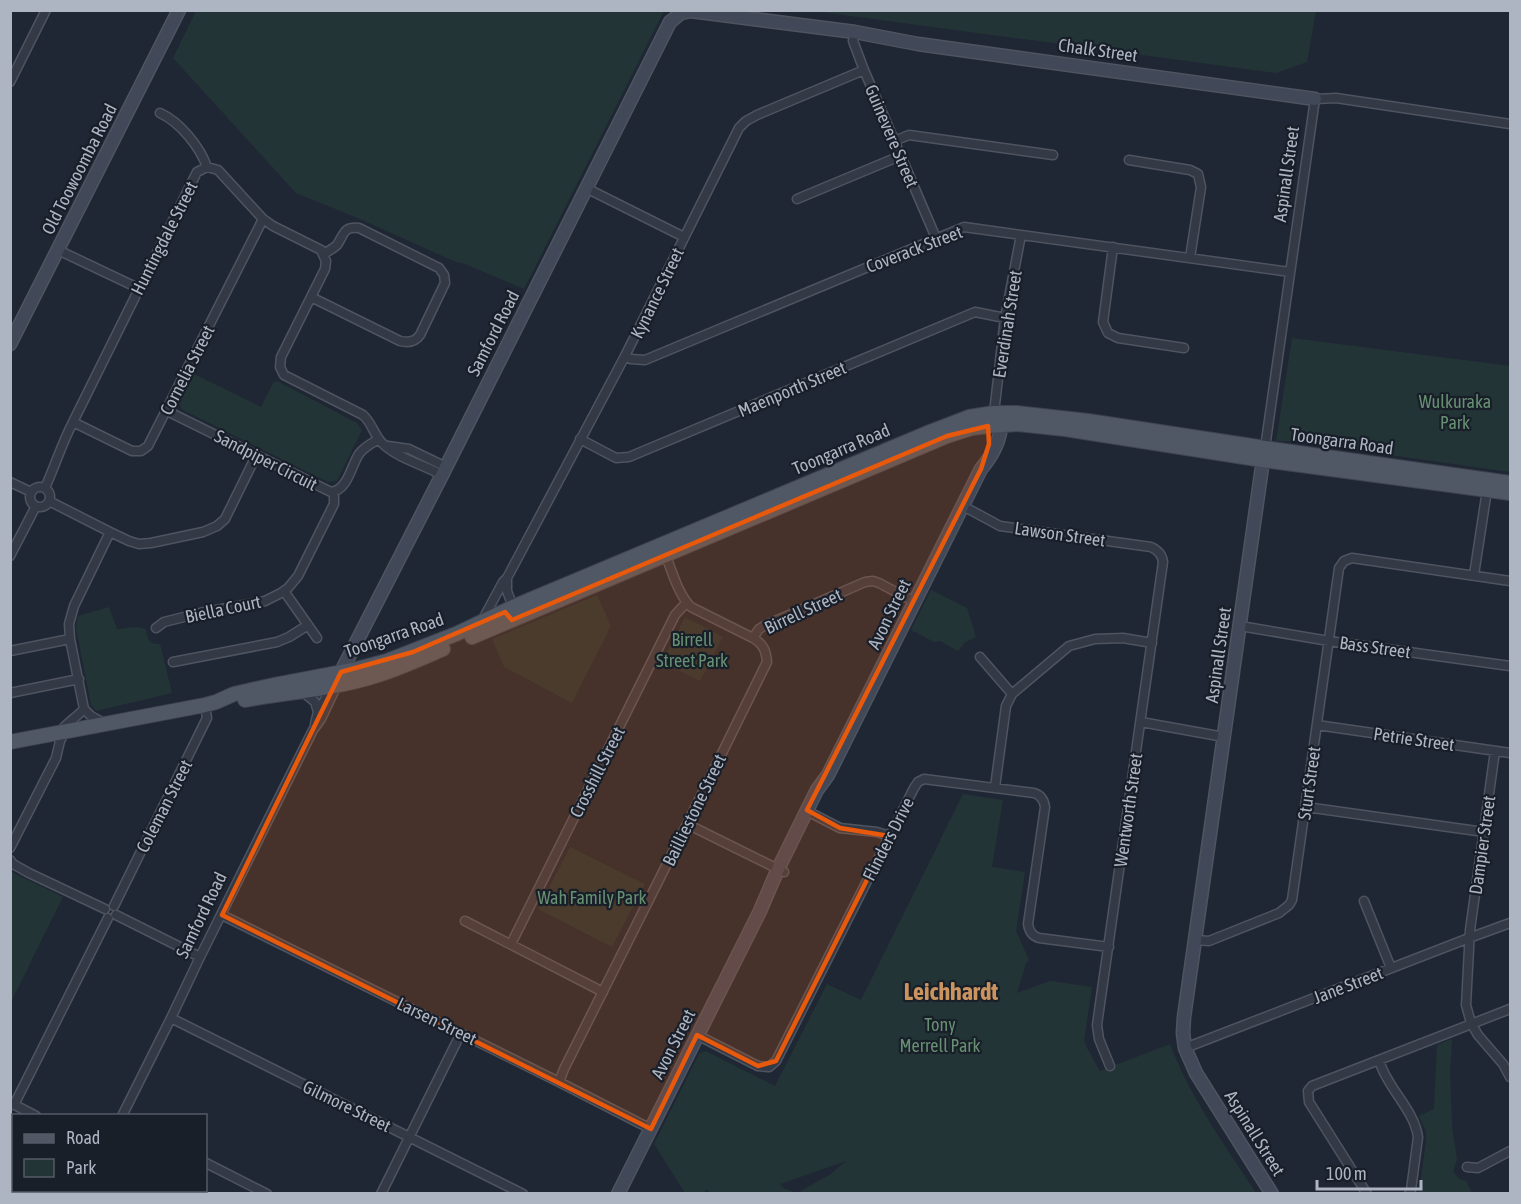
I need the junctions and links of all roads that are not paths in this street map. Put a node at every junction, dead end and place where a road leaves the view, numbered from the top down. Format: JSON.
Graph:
{"nodes":[{"id":1,"x":46,"y":10,"type":"edge"},
{"id":2,"x":179,"y":10,"type":"edge"},
{"id":3,"x":681,"y":13,"type":"joint"},
{"id":4,"x":855,"y":32,"type":"junction"},
{"id":5,"x":864,"y":70,"type":"junction"},
{"id":6,"x":10,"y":82,"type":"edge"},
{"id":7,"x":1315,"y":99,"type":"junction"},
{"id":8,"x":160,"y":113,"type":"dead end"},
{"id":9,"x":1510,"y":124,"type":"edge"},
{"id":10,"x":894,"y":141,"type":"junction"},
{"id":11,"x":1053,"y":155,"type":"dead end"},
{"id":12,"x":900,"y":156,"type":"junction"},
{"id":13,"x":1129,"y":160,"type":"dead end"},
{"id":14,"x":207,"y":167,"type":"junction"},
{"id":15,"x":586,"y":188,"type":"junction"},
{"id":16,"x":797,"y":199,"type":"dead end"},
{"id":17,"x":263,"y":219,"type":"junction"},
{"id":18,"x":1022,"y":235,"type":"junction"},
{"id":19,"x":684,"y":237,"type":"junction"},
{"id":20,"x":936,"y":238,"type":"junction"},
{"id":21,"x":1113,"y":247,"type":"junction"},
{"id":22,"x":58,"y":250,"type":"junction"},
{"id":23,"x":324,"y":254,"type":"junction"},
{"id":24,"x":1190,"y":258,"type":"junction"},
{"id":25,"x":1290,"y":272,"type":"junction"},
{"id":26,"x":138,"y":288,"type":"junction"},
{"id":27,"x":311,"y":297,"type":"junction"},
{"id":28,"x":1005,"y":318,"type":"junction"},
{"id":29,"x":15,"y":324,"type":"edge"},
{"id":30,"x":10,"y":344,"type":"edge"},
{"id":31,"x":1184,"y":348,"type":"dead end"},
{"id":32,"x":625,"y":356,"type":"junction"},
{"id":33,"x":167,"y":411,"type":"junction"},
{"id":34,"x":994,"y":421,"type":"junction"},
{"id":35,"x":73,"y":422,"type":"junction"},
{"id":36,"x":580,"y":439,"type":"junction"},
{"id":37,"x":382,"y":442,"type":"junction"},
{"id":38,"x":1264,"y":454,"type":"junction"},
{"id":39,"x":256,"y":456,"type":"junction"},
{"id":40,"x":444,"y":471,"type":"junction"},
{"id":41,"x":10,"y":482,"type":"edge"},
{"id":42,"x":1510,"y":483,"type":"edge"},
{"id":43,"x":45,"y":488,"type":"junction"},
{"id":44,"x":1487,"y":490,"type":"junction"},
{"id":45,"x":31,"y":492,"type":"junction"},
{"id":46,"x":334,"y":492,"type":"junction"},
{"id":47,"x":1510,"y":493,"type":"edge"},
{"id":48,"x":50,"y":501,"type":"junction"},
{"id":49,"x":36,"y":506,"type":"junction"},
{"id":50,"x":963,"y":507,"type":"junction"},
{"id":51,"x":110,"y":532,"type":"junction"},
{"id":52,"x":663,"y":550,"type":"junction"},
{"id":53,"x":1159,"y":552,"type":"joint"},
{"id":54,"x":10,"y":556,"type":"edge"},
{"id":55,"x":1474,"y":575,"type":"junction"},
{"id":56,"x":507,"y":578,"type":"junction"},
{"id":57,"x":1510,"y":581,"type":"edge"},
{"id":58,"x":498,"y":590,"type":"junction"},
{"id":59,"x":284,"y":591,"type":"junction"},
{"id":60,"x":915,"y":602,"type":"junction"},
{"id":61,"x":686,"y":603,"type":"junction"},
{"id":62,"x":510,"y":613,"type":"junction"},
{"id":63,"x":481,"y":622,"type":"junction"},
{"id":64,"x":308,"y":625,"type":"junction"},
{"id":65,"x":1240,"y":626,"type":"junction"},
{"id":66,"x":156,"y":628,"type":"dead end"},
{"id":67,"x":317,"y":638,"type":"dead end"},
{"id":68,"x":753,"y":638,"type":"junction"},
{"id":69,"x":70,"y":639,"type":"junction"},
{"id":70,"x":357,"y":641,"type":"junction"},
{"id":71,"x":1329,"y":641,"type":"junction"},
{"id":72,"x":1152,"y":643,"type":"junction"},
{"id":73,"x":10,"y":651,"type":"edge"},
{"id":74,"x":980,"y":657,"type":"dead end"},
{"id":75,"x":173,"y":662,"type":"dead end"},
{"id":76,"x":371,"y":665,"type":"junction"},
{"id":77,"x":1510,"y":666,"type":"edge"},
{"id":78,"x":79,"y":679,"type":"junction"},
{"id":79,"x":336,"y":681,"type":"junction"},
{"id":80,"x":303,"y":691,"type":"junction"},
{"id":81,"x":10,"y":693,"type":"edge"},
{"id":82,"x":1012,"y":693,"type":"junction"},
{"id":83,"x":211,"y":704,"type":"junction"},
{"id":84,"x":84,"y":709,"type":"junction"},
{"id":85,"x":318,"y":712,"type":"junction"},
{"id":86,"x":1141,"y":722,"type":"junction"},
{"id":87,"x":104,"y":724,"type":"junction"},
{"id":88,"x":1317,"y":725,"type":"junction"},
{"id":89,"x":313,"y":730,"type":"junction"},
{"id":90,"x":63,"y":732,"type":"junction"},
{"id":91,"x":45,"y":735,"type":"junction"},
{"id":92,"x":1224,"y":737,"type":"junction"},
{"id":93,"x":10,"y":742,"type":"edge"},
{"id":94,"x":58,"y":748,"type":"junction"},
{"id":95,"x":1495,"y":751,"type":"junction"},
{"id":96,"x":1510,"y":753,"type":"edge"},
{"id":97,"x":995,"y":787,"type":"junction"},
{"id":98,"x":1306,"y":807,"type":"junction"},
{"id":99,"x":810,"y":813,"type":"junction"},
{"id":100,"x":687,"y":824,"type":"junction"},
{"id":101,"x":1484,"y":832,"type":"junction"},
{"id":102,"x":889,"y":836,"type":"junction"},
{"id":103,"x":10,"y":848,"type":"edge"},
{"id":104,"x":10,"y":860,"type":"edge"},
{"id":105,"x":781,"y":871,"type":"junction"},
{"id":106,"x":1364,"y":901,"type":"dead end"},
{"id":107,"x":111,"y":912,"type":"junction"},
{"id":108,"x":222,"y":915,"type":"junction"},
{"id":109,"x":465,"y":921,"type":"dead end"},
{"id":110,"x":1510,"y":923,"type":"edge"},
{"id":111,"x":1469,"y":938,"type":"junction"},
{"id":112,"x":1195,"y":940,"type":"junction"},
{"id":113,"x":511,"y":944,"type":"junction"},
{"id":114,"x":1109,"y":947,"type":"junction"},
{"id":115,"x":200,"y":957,"type":"junction"},
{"id":116,"x":1391,"y":968,"type":"junction"},
{"id":117,"x":603,"y":992,"type":"junction"},
{"id":118,"x":1510,"y":1009,"type":"edge"},
{"id":119,"x":171,"y":1018,"type":"junction"},
{"id":120,"x":1472,"y":1023,"type":"junction"},
{"id":121,"x":461,"y":1033,"type":"junction"},
{"id":122,"x":698,"y":1035,"type":"junction"},
{"id":123,"x":1185,"y":1048,"type":"junction"},
{"id":124,"x":1379,"y":1060,"type":"junction"},
{"id":125,"x":1110,"y":1066,"type":"dead end"},
{"id":126,"x":1510,"y":1077,"type":"edge"},
{"id":127,"x":559,"y":1082,"type":"junction"},
{"id":128,"x":12,"y":1104,"type":"edge"},
{"id":129,"x":32,"y":1114,"type":"edge"},
{"id":130,"x":123,"y":1114,"type":"edge"},
{"id":131,"x":651,"y":1129,"type":"junction"},
{"id":132,"x":409,"y":1137,"type":"junction"},
{"id":133,"x":1510,"y":1151,"type":"edge"},
{"id":134,"x":207,"y":1164,"type":"edge"},
{"id":135,"x":1467,"y":1167,"type":"dead end"},
{"id":136,"x":267,"y":1194,"type":"edge"},
{"id":137,"x":381,"y":1194,"type":"edge"},
{"id":138,"x":523,"y":1194,"type":"edge"},
{"id":139,"x":618,"y":1194,"type":"edge"},
{"id":140,"x":1272,"y":1194,"type":"edge"},
{"id":141,"x":1367,"y":1194,"type":"edge"},
{"id":142,"x":1409,"y":1194,"type":"edge"}],
"edges":[{"from":1,"to":6,"type":"street"},
{"from":2,"to":22,"type":"street","name":"Old Toowoomba Road"},
{"from":3,"to":4,"type":"street","name":"Chalk Street"},
{"from":3,"to":15,"type":"street","name":"Samford Road"},
{"from":4,"to":5,"type":"street","name":"Guinevere Street"},
{"from":4,"to":7,"type":"street","name":"Chalk Street"},
{"from":5,"to":10,"type":"street","name":"Guinevere Street"},
{"from":5,"to":19,"type":"street","name":"Kynance Street"},
{"from":7,"to":9,"type":"street","name":"Chalk Street"},
{"from":7,"to":25,"type":"street","name":"Aspinall Street"},
{"from":8,"to":14,"type":"street"},
{"from":10,"to":11,"type":"street"},
{"from":10,"to":12,"type":"street","name":"Guinevere Street"},
{"from":12,"to":16,"type":"street"},
{"from":12,"to":20,"type":"street","name":"Guinevere Street"},
{"from":13,"to":24,"type":"street"},
{"from":14,"to":17,"type":"street","name":"Huntingdale Street"},
{"from":14,"to":26,"type":"street","name":"Huntingdale Street"},
{"from":15,"to":19,"type":"street"},
{"from":15,"to":40,"type":"street","name":"Samford Road"},
{"from":17,"to":23,"type":"street","name":"Huntingdale Street"},
{"from":17,"to":33,"type":"street","name":"Cornelia Street"},
{"from":18,"to":20,"type":"street","name":"Coverack Street"},
{"from":18,"to":21,"type":"street","name":"Coverack Street"},
{"from":18,"to":28,"type":"street","name":"Everdinah Street"},
{"from":19,"to":32,"type":"street","name":"Kynance Street"},
{"from":20,"to":32,"type":"street","name":"Coverack Street"},
{"from":21,"to":24,"type":"street","name":"Coverack Street"},
{"from":21,"to":31,"type":"street"},
{"from":22,"to":26,"type":"street"},
{"from":22,"to":29,"type":"street","name":"Old Toowoomba Road"},
{"from":23,"to":27,"type":"street"},
{"from":23,"to":27,"type":"street"},
{"from":24,"to":25,"type":"street","name":"Coverack Street"},
{"from":25,"to":38,"type":"street","name":"Aspinall Street"},
{"from":26,"to":35,"type":"street","name":"Huntingdale Street"},
{"from":27,"to":37,"type":"street"},
{"from":28,"to":34,"type":"street","name":"Everdinah Street"},
{"from":28,"to":36,"type":"street","name":"Maenporth Street"},
{"from":29,"to":30,"type":"street","name":"Old Toowoomba Road"},
{"from":32,"to":36,"type":"street","name":"Kynance Street"},
{"from":33,"to":35,"type":"street","name":"Cornelia Street"},
{"from":33,"to":39,"type":"street","name":"Sandpiper Circuit"},
{"from":34,"to":38,"type":"main road","name":"Toongarra Road"},
{"from":34,"to":50,"type":"street","name":"Avon Street"},
{"from":34,"to":52,"type":"main road","name":"Toongarra Road"},
{"from":35,"to":43,"type":"street","name":"Huntingdale Street"},
{"from":36,"to":56,"type":"street","name":"Kynance Street"},
{"from":37,"to":40,"type":"street"},
{"from":37,"to":46,"type":"street","name":"Sandpiper Circuit"},
{"from":38,"to":42,"type":"main road","name":"Toongarra Road"},
{"from":38,"to":44,"type":"main road","name":"Toongarra Road"},
{"from":38,"to":65,"type":"street","name":"Aspinall Street"},
{"from":39,"to":46,"type":"street","name":"Sandpiper Circuit"},
{"from":39,"to":51,"type":"street"},
{"from":40,"to":70,"type":"street","name":"Samford Road"},
{"from":41,"to":45,"type":"street"},
{"from":43,"to":45,"type":"street"},
{"from":43,"to":48,"type":"street"},
{"from":44,"to":47,"type":"main road","name":"Toongarra Road"},
{"from":44,"to":55,"type":"street"},
{"from":45,"to":49,"type":"street"},
{"from":46,"to":59,"type":"street","name":"Biella Court"},
{"from":48,"to":49,"type":"street"},
{"from":48,"to":51,"type":"street"},
{"from":49,"to":54,"type":"street"},
{"from":50,"to":53,"type":"street","name":"Lawson Street"},
{"from":50,"to":60,"type":"street","name":"Avon Street"},
{"from":51,"to":69,"type":"street"},
{"from":52,"to":61,"type":"street"},
{"from":52,"to":62,"type":"main road","name":"Toongarra Road"},
{"from":53,"to":72,"type":"street","name":"Wentworth Street"},
{"from":55,"to":57,"type":"street"},
{"from":55,"to":71,"type":"street","name":"Sturt Street"},
{"from":56,"to":58,"type":"street","name":"Kynance Street"},
{"from":56,"to":62,"type":"street"},
{"from":58,"to":62,"type":"street"},
{"from":58,"to":63,"type":"street","name":"Kynance Street"},
{"from":59,"to":64,"type":"street"},
{"from":59,"to":66,"type":"street","name":"Biella Court"},
{"from":60,"to":68,"type":"street","name":"Birrell Street"},
{"from":60,"to":99,"type":"street","name":"Avon Street"},
{"from":61,"to":68,"type":"street","name":"Birrell Street"},
{"from":61,"to":113,"type":"street","name":"Crosshill Street"},
{"from":62,"to":63,"type":"main road","name":"Toongarra Road"},
{"from":62,"to":79,"type":"main road","name":"Toongarra Road"},
{"from":63,"to":76,"type":"main road","name":"Toongarra Road"},
{"from":64,"to":67,"type":"street"},
{"from":64,"to":75,"type":"street"},
{"from":65,"to":71,"type":"street","name":"Bass Street"},
{"from":65,"to":92,"type":"street","name":"Aspinall Street"},
{"from":68,"to":100,"type":"street","name":"Bailliestone Street"},
{"from":69,"to":73,"type":"street"},
{"from":69,"to":78,"type":"street"},
{"from":70,"to":76,"type":"street"},
{"from":70,"to":79,"type":"street","name":"Samford Road"},
{"from":71,"to":77,"type":"street","name":"Bass Street"},
{"from":71,"to":88,"type":"street","name":"Sturt Street"},
{"from":72,"to":82,"type":"street"},
{"from":72,"to":86,"type":"street","name":"Wentworth Street"},
{"from":74,"to":82,"type":"street"},
{"from":76,"to":79,"type":"main road","name":"Toongarra Road"},
{"from":78,"to":81,"type":"street"},
{"from":78,"to":84,"type":"street"},
{"from":79,"to":80,"type":"main road","name":"Toongarra Road"},
{"from":79,"to":83,"type":"main road","name":"Toongarra Road"},
{"from":79,"to":85,"type":"street","name":"Samford Road"},
{"from":79,"to":89,"type":"street","name":"Samford Road"},
{"from":80,"to":83,"type":"main road","name":"Toongarra Road"},
{"from":80,"to":85,"type":"street"},
{"from":82,"to":97,"type":"street"},
{"from":83,"to":87,"type":"main road","name":"Toongarra Road"},
{"from":83,"to":107,"type":"street","name":"Coleman Street"},
{"from":84,"to":87,"type":"street"},
{"from":84,"to":90,"type":"street"},
{"from":85,"to":89,"type":"street","name":"Samford Road"},
{"from":86,"to":92,"type":"street"},
{"from":86,"to":114,"type":"street","name":"Wentworth Street"},
{"from":87,"to":90,"type":"main road","name":"Toongarra Road"},
{"from":88,"to":95,"type":"street","name":"Petrie Street"},
{"from":88,"to":98,"type":"street","name":"Sturt Street"},
{"from":89,"to":108,"type":"street","name":"Samford Road"},
{"from":90,"to":91,"type":"main road","name":"Toongarra Road"},
{"from":90,"to":94,"type":"street"},
{"from":91,"to":93,"type":"main road","name":"Toongarra Road"},
{"from":91,"to":94,"type":"street"},
{"from":92,"to":112,"type":"street","name":"Aspinall Street"},
{"from":94,"to":103,"type":"street"},
{"from":95,"to":96,"type":"street","name":"Petrie Street"},
{"from":95,"to":101,"type":"street","name":"Dampier Street"},
{"from":97,"to":102,"type":"street","name":"Flinders Drive"},
{"from":97,"to":114,"type":"street","name":"Flinders Drive"},
{"from":98,"to":101,"type":"street"},
{"from":98,"to":112,"type":"street","name":"Sturt Street"},
{"from":99,"to":102,"type":"street"},
{"from":99,"to":105,"type":"street","name":"Avon Street"},
{"from":100,"to":105,"type":"street"},
{"from":100,"to":117,"type":"street","name":"Bailliestone Street"},
{"from":101,"to":111,"type":"street","name":"Dampier Street"},
{"from":102,"to":122,"type":"street","name":"Flinders Drive"},
{"from":104,"to":107,"type":"street"},
{"from":105,"to":122,"type":"street","name":"Avon Street"},
{"from":106,"to":116,"type":"street"},
{"from":107,"to":115,"type":"street"},
{"from":107,"to":128,"type":"street","name":"Coleman Street"},
{"from":108,"to":115,"type":"street","name":"Samford Road"},
{"from":108,"to":121,"type":"street","name":"Larsen Street"},
{"from":109,"to":113,"type":"street"},
{"from":110,"to":111,"type":"street","name":"Jane Street"},
{"from":111,"to":116,"type":"street","name":"Jane Street"},
{"from":111,"to":120,"type":"street","name":"Dampier Street"},
{"from":112,"to":123,"type":"street","name":"Aspinall Street"},
{"from":113,"to":117,"type":"street"},
{"from":114,"to":125,"type":"street","name":"Wentworth Street"},
{"from":115,"to":119,"type":"street","name":"Samford Road"},
{"from":116,"to":123,"type":"street","name":"Jane Street"},
{"from":117,"to":127,"type":"street","name":"Bailliestone Street"},
{"from":118,"to":120,"type":"street"},
{"from":119,"to":130,"type":"street","name":"Samford Road"},
{"from":119,"to":132,"type":"street","name":"Gilmore Street"},
{"from":120,"to":124,"type":"street"},
{"from":120,"to":126,"type":"street"},
{"from":121,"to":127,"type":"street","name":"Larsen Street"},
{"from":121,"to":132,"type":"street"},
{"from":122,"to":131,"type":"street","name":"Avon Street"},
{"from":123,"to":140,"type":"street","name":"Aspinall Street"},
{"from":124,"to":141,"type":"street"},
{"from":124,"to":142,"type":"street"},
{"from":127,"to":131,"type":"street","name":"Larsen Street"},
{"from":128,"to":129,"type":"street"},
{"from":131,"to":139,"type":"street","name":"Avon Street"},
{"from":132,"to":137,"type":"street"},
{"from":132,"to":138,"type":"street","name":"Gilmore Street"},
{"from":133,"to":135,"type":"street"},
{"from":134,"to":136,"type":"street"}]}
